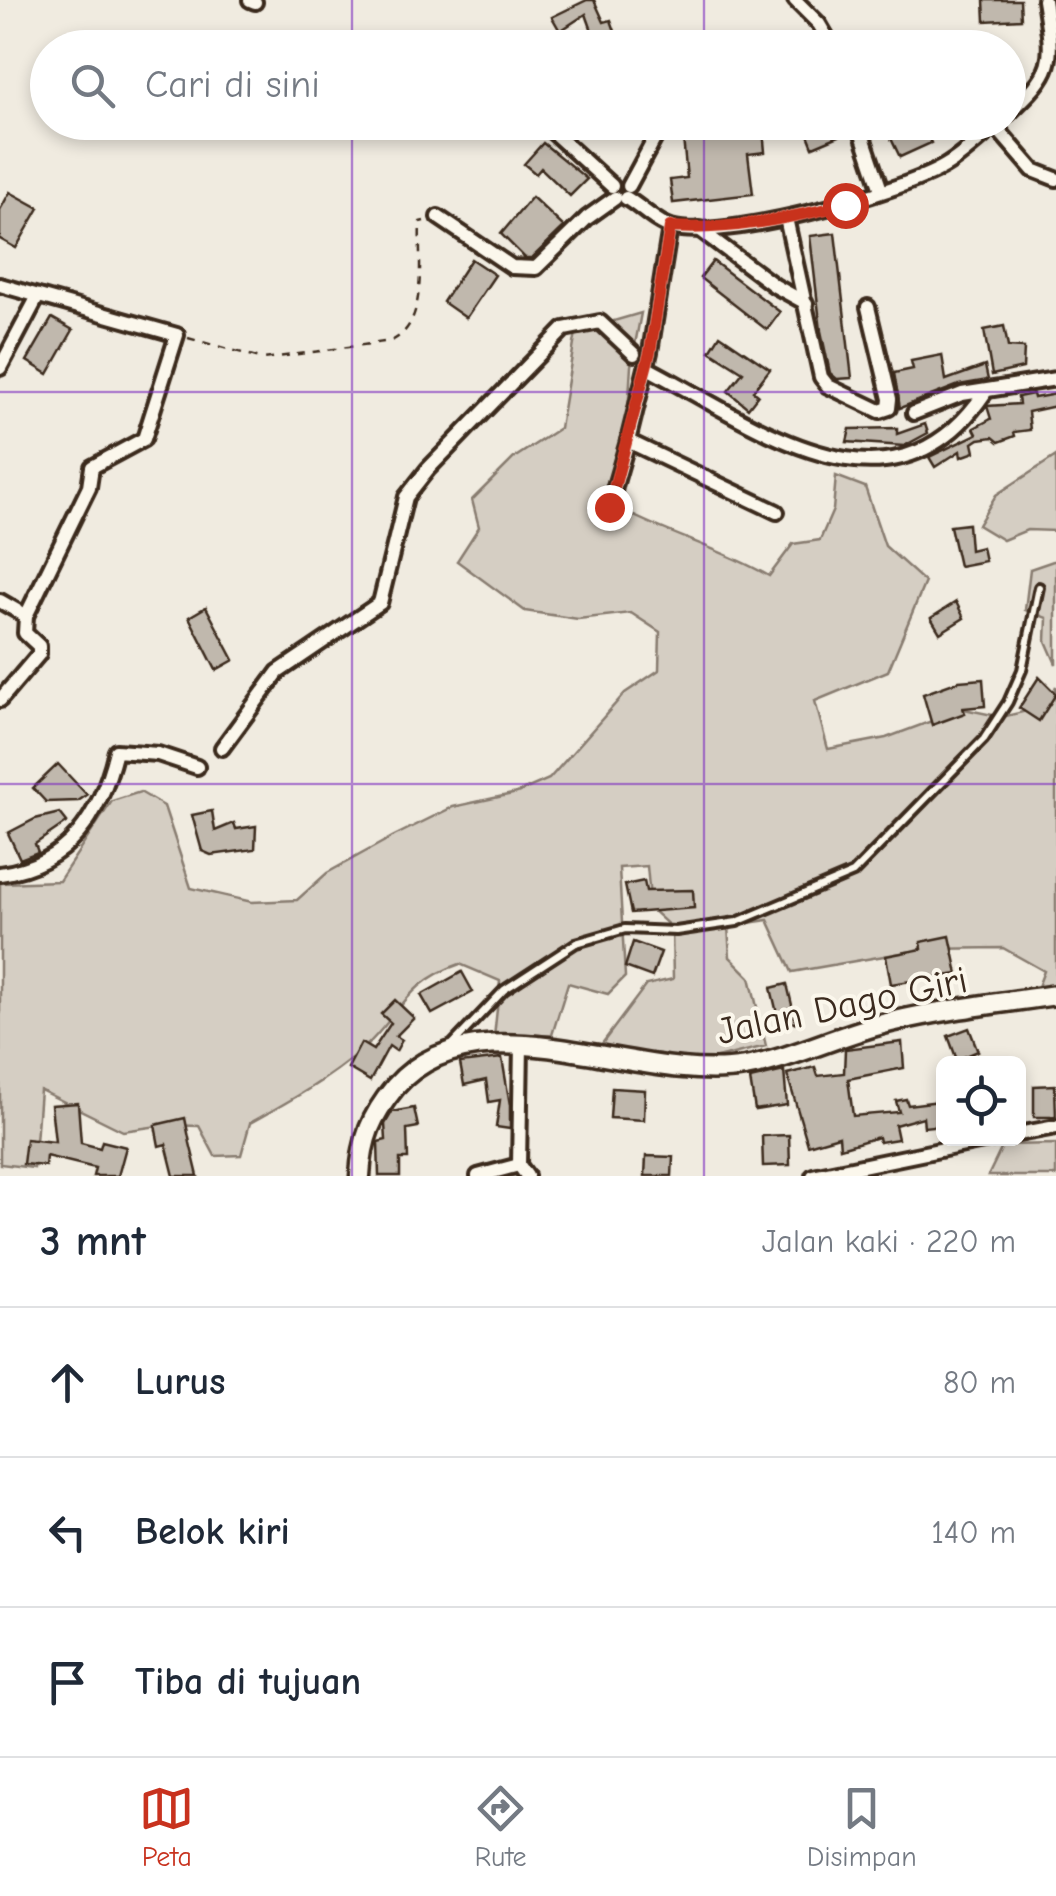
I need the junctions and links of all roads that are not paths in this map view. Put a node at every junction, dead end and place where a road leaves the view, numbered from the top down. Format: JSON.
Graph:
{"nodes":[{"id":1,"x":795,"y":0,"type":"edge"},
{"id":2,"x":1044,"y":0,"type":"edge"},
{"id":3,"x":822,"y":30,"type":"edge"},
{"id":4,"x":1026,"y":98,"type":"edge"},
{"id":5,"x":562,"y":140,"type":"edge"},
{"id":6,"x":655,"y":140,"type":"edge"},
{"id":7,"x":864,"y":140,"type":"edge"},
{"id":8,"x":977,"y":140,"type":"edge"},
{"id":9,"x":1010,"y":140,"type":"edge"},
{"id":10,"x":1056,"y":179,"type":"edge"},
{"id":11,"x":881,"y":190,"type":"junction"},
{"id":12,"x":620,"y":192,"type":"junction"},
{"id":13,"x":438,"y":216,"type":"road end"},
{"id":14,"x":786,"y":218,"type":"junction"},
{"id":15,"x":670,"y":227,"type":"junction"},
{"id":16,"x":699,"y":229,"type":"junction"},
{"id":17,"x":0,"y":285,"type":"edge"},
{"id":18,"x":38,"y":298,"type":"junction"},
{"id":19,"x":806,"y":303,"type":"junction"},
{"id":20,"x":868,"y":307,"type":"dead end"},
{"id":21,"x":645,"y":359,"type":"junction"},
{"id":22,"x":0,"y":368,"type":"edge"},
{"id":23,"x":1056,"y":380,"type":"edge"},
{"id":24,"x":984,"y":394,"type":"junction"},
{"id":25,"x":914,"y":413,"type":"dead end"},
{"id":26,"x":628,"y":441,"type":"junction"},
{"id":27,"x":609,"y":507,"type":"dead end"},
{"id":28,"x":777,"y":512,"type":"dead end"},
{"id":29,"x":1039,"y":587,"type":"dead end"},
{"id":30,"x":0,"y":602,"type":"edge"},
{"id":31,"x":26,"y":616,"type":"junction"},
{"id":32,"x":0,"y":700,"type":"edge"},
{"id":33,"x":222,"y":748,"type":"dead end"},
{"id":34,"x":197,"y":767,"type":"dead end"},
{"id":35,"x":0,"y":874,"type":"edge"},
{"id":36,"x":1056,"y":995,"type":"edge"},
{"id":37,"x":521,"y":1044,"type":"junction"},
{"id":38,"x":444,"y":1053,"type":"junction"},
{"id":39,"x":1056,"y":1127,"type":"edge"},
{"id":40,"x":1026,"y":1133,"type":"edge"},
{"id":41,"x":959,"y":1146,"type":"edge"},
{"id":42,"x":523,"y":1171,"type":"edge"},
{"id":43,"x":360,"y":1176,"type":"edge"},
{"id":44,"x":478,"y":1176,"type":"edge"},
{"id":45,"x":813,"y":1176,"type":"edge"}],
"edges":[{"from":1,"to":3,"type":"street"},
{"from":2,"to":4,"type":"street"},
{"from":5,"to":12,"type":"street"},
{"from":6,"to":12,"type":"street"},
{"from":7,"to":11,"type":"street"},
{"from":8,"to":11,"type":"street"},
{"from":9,"to":10,"type":"street"},
{"from":11,"to":14,"type":"street"},
{"from":12,"to":13,"type":"street"},
{"from":12,"to":15,"type":"street"},
{"from":14,"to":16,"type":"street"},
{"from":14,"to":19,"type":"street"},
{"from":15,"to":16,"type":"street"},
{"from":15,"to":21,"type":"street"},
{"from":16,"to":19,"type":"street"},
{"from":17,"to":18,"type":"street"},
{"from":18,"to":22,"type":"street"},
{"from":18,"to":31,"type":"street"},
{"from":19,"to":20,"type":"street"},
{"from":21,"to":24,"type":"street"},
{"from":21,"to":26,"type":"street"},
{"from":21,"to":33,"type":"street"},
{"from":23,"to":24,"type":"street"},
{"from":24,"to":25,"type":"street"},
{"from":26,"to":27,"type":"street"},
{"from":26,"to":28,"type":"street"},
{"from":29,"to":38,"type":"lane"},
{"from":30,"to":31,"type":"street"},
{"from":31,"to":32,"type":"street"},
{"from":34,"to":35,"type":"street"},
{"from":36,"to":37,"type":"main road","name":"Jalan Dago Giri"},
{"from":37,"to":38,"type":"main road","name":"Jalan Dago Giri"},
{"from":37,"to":42,"type":"street"},
{"from":38,"to":43,"type":"main road","name":"Jalan Dago Giri"},
{"from":39,"to":40,"type":"street"},
{"from":41,"to":45,"type":"street"},
{"from":42,"to":44,"type":"street"}]}
